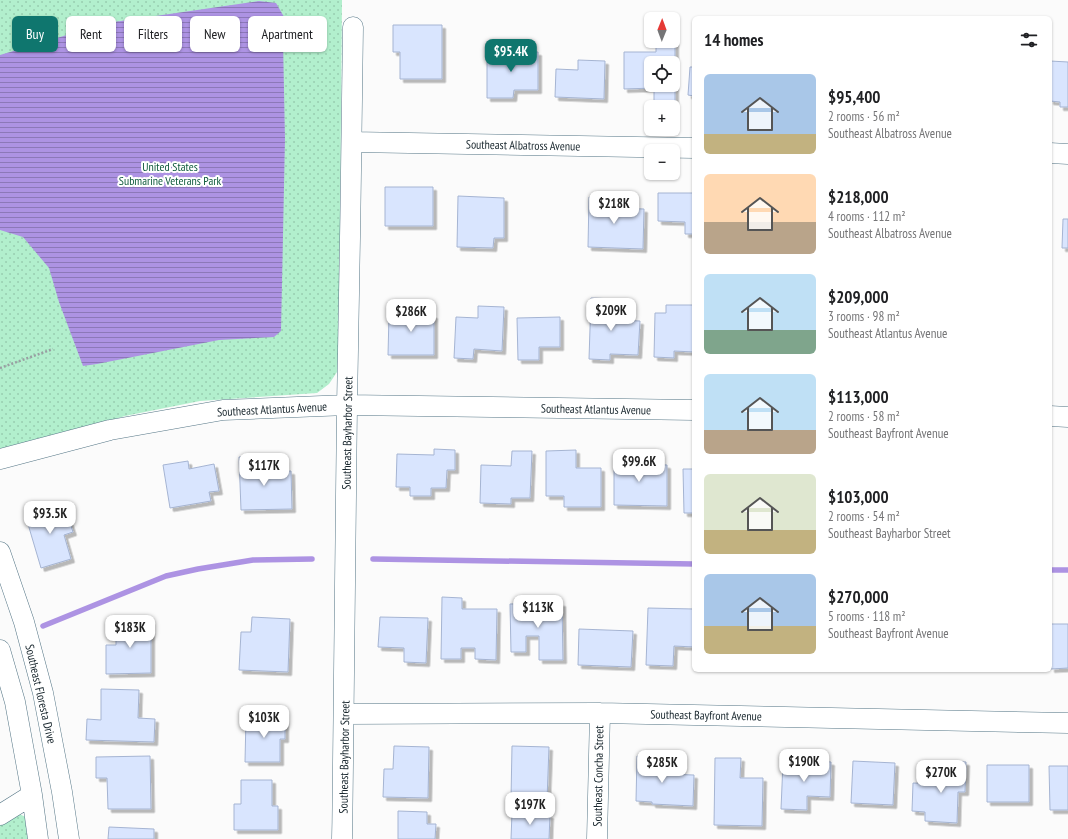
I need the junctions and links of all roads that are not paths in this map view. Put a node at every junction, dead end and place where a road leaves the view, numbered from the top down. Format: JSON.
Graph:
{"nodes":[{"id":1,"x":353,"y":27,"type":"dead end"},
{"id":2,"x":352,"y":142,"type":"junction"},
{"id":3,"x":692,"y":148,"type":"edge"},
{"id":4,"x":1052,"y":153,"type":"edge"},
{"id":5,"x":1068,"y":154,"type":"edge"},
{"id":6,"x":347,"y":405,"type":"junction"},
{"id":7,"x":692,"y":410,"type":"edge"},
{"id":8,"x":1052,"y":416,"type":"edge"},
{"id":9,"x":1068,"y":417,"type":"edge"},
{"id":10,"x":0,"y":460,"type":"edge"},
{"id":11,"x":0,"y":552,"type":"edge"},
{"id":12,"x":0,"y":650,"type":"edge"},
{"id":13,"x":600,"y":713,"type":"junction"},
{"id":14,"x":345,"y":714,"type":"junction"},
{"id":15,"x":1068,"y":723,"type":"edge"},
{"id":16,"x":32,"y":795,"type":"junction"},
{"id":17,"x":0,"y":815,"type":"edge"},
{"id":18,"x":38,"y":839,"type":"edge"},
{"id":19,"x":70,"y":839,"type":"edge"},
{"id":20,"x":342,"y":839,"type":"edge"},
{"id":21,"x":597,"y":839,"type":"edge"}],
"edges":[{"from":1,"to":2,"type":"street","name":"Southeast Bayharbor Street"},
{"from":2,"to":3,"type":"street","name":"Southeast Albatross Avenue"},
{"from":2,"to":6,"type":"street","name":"Southeast Bayharbor Street"},
{"from":4,"to":5,"type":"street"},
{"from":6,"to":7,"type":"street","name":"Southeast Atlantus Avenue"},
{"from":6,"to":10,"type":"street","name":"Southeast Atlantus Avenue"},
{"from":6,"to":14,"type":"street","name":"Southeast Bayharbor Street"},
{"from":8,"to":9,"type":"street"},
{"from":11,"to":19,"type":"street","name":"Southeast Floresta Drive"},
{"from":12,"to":16,"type":"street"},
{"from":13,"to":14,"type":"street","name":"Southeast Bayfront Avenue"},
{"from":13,"to":15,"type":"street","name":"Southeast Bayfront Avenue"},
{"from":13,"to":21,"type":"street","name":"Southeast Concha Street"},
{"from":14,"to":20,"type":"street","name":"Southeast Bayharbor Street"},
{"from":16,"to":17,"type":"street"},
{"from":16,"to":18,"type":"street"}]}
